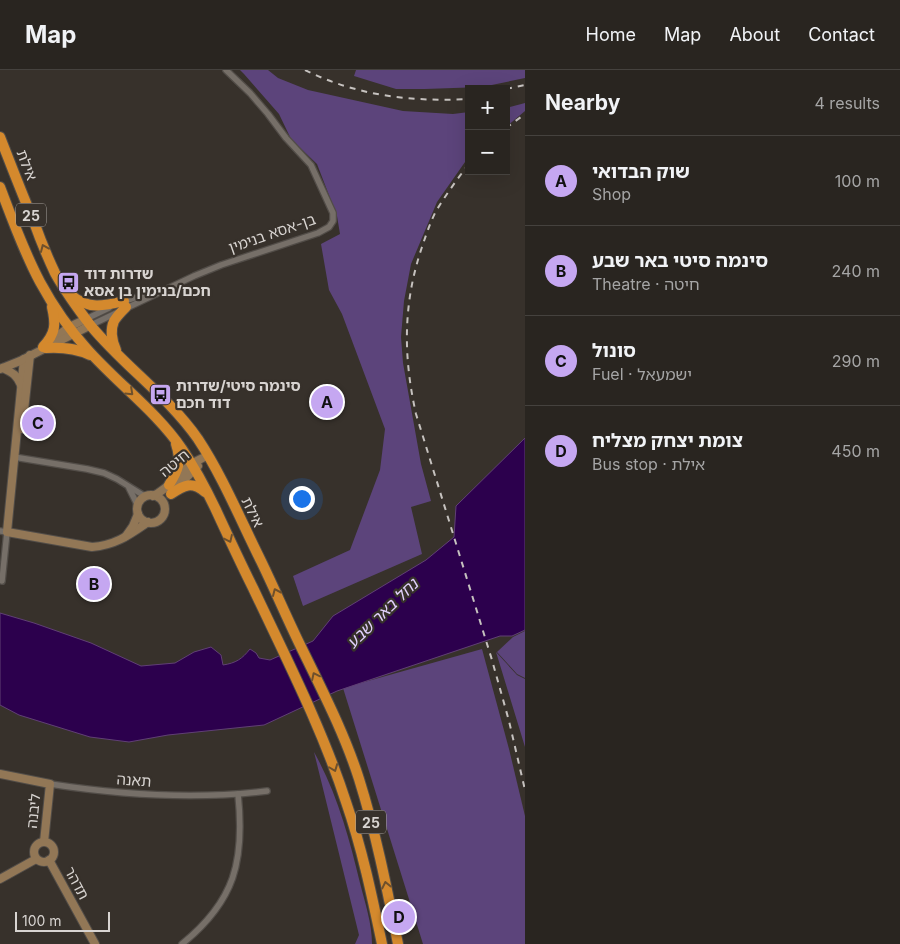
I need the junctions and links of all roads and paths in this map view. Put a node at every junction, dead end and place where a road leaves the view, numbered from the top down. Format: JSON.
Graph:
{"nodes":[{"id":1,"x":226,"y":70,"type":"edge"},
{"id":2,"x":0,"y":136,"type":"edge"},
{"id":3,"x":0,"y":187,"type":"edge"},
{"id":4,"x":67,"y":291,"type":"junction"},
{"id":5,"x":50,"y":301,"type":"junction"},
{"id":6,"x":125,"y":304,"type":"junction"},
{"id":7,"x":88,"y":322,"type":"junction"},
{"id":8,"x":72,"y":330,"type":"junction"},
{"id":9,"x":36,"y":352,"type":"junction"},
{"id":10,"x":117,"y":354,"type":"junction"},
{"id":11,"x":95,"y":358,"type":"junction"},
{"id":12,"x":2,"y":369,"type":"edge"},
{"id":13,"x":21,"y":385,"type":"junction"},
{"id":14,"x":173,"y":436,"type":"junction"},
{"id":15,"x":208,"y":456,"type":"junction"},
{"id":16,"x":16,"y":458,"type":"junction"},
{"id":17,"x":193,"y":467,"type":"junction"},
{"id":18,"x":128,"y":486,"type":"junction"},
{"id":19,"x":170,"y":489,"type":"junction"},
{"id":20,"x":208,"y":495,"type":"junction"},
{"id":21,"x":149,"y":496,"type":"junction"},
{"id":22,"x":164,"y":506,"type":"junction"},
{"id":23,"x":138,"y":510,"type":"junction"},
{"id":24,"x":148,"y":522,"type":"junction"},
{"id":25,"x":3,"y":532,"type":"edge"},
{"id":26,"x":121,"y":540,"type":"junction"},
{"id":27,"x":2,"y":581,"type":"dead end"},
{"id":28,"x":0,"y":774,"type":"edge"},
{"id":29,"x":50,"y":784,"type":"junction"},
{"id":30,"x":267,"y":791,"type":"dead end"},
{"id":31,"x":238,"y":794,"type":"junction"},
{"id":32,"x":44,"y":842,"type":"junction"},
{"id":33,"x":36,"y":859,"type":"junction"},
{"id":34,"x":49,"y":860,"type":"junction"},
{"id":35,"x":0,"y":879,"type":"edge"},
{"id":36,"x":378,"y":923,"type":"junction"},
{"id":37,"x":95,"y":944,"type":"edge"},
{"id":38,"x":182,"y":944,"type":"edge"},
{"id":39,"x":378,"y":944,"type":"edge"},
{"id":40,"x":382,"y":944,"type":"edge"},
{"id":41,"x":400,"y":944,"type":"edge"}],
"edges":[{"from":1,"to":6,"type":"street","name":"בן-אסא בנימין"},
{"from":4,"to":2,"type":"highway","name":"אילת","number":"25","one_way":true},
{"from":3,"to":5,"type":"highway","number":"25"},
{"from":4,"to":6,"type":"highway"},
{"from":4,"to":7,"type":"highway","name":"אילת","number":"25"},
{"from":5,"to":8,"type":"highway","number":"25"},
{"from":5,"to":9,"type":"highway"},
{"from":6,"to":7,"type":"street","name":"בן-אסא בנימין"},
{"from":6,"to":10,"type":"highway"},
{"from":7,"to":8,"type":"street","name":"בן-אסא בנימין"},
{"from":7,"to":10,"type":"highway","name":"אילת","number":"25"},
{"from":8,"to":9,"type":"street","name":"בן-אסא בנימין"},
{"from":8,"to":11,"type":"highway","number":"25"},
{"from":9,"to":11,"type":"highway"},
{"from":9,"to":12,"type":"street","name":"בן-אסא בנימין"},
{"from":9,"to":13,"type":"street"},
{"from":9,"to":16,"type":"street"},
{"from":10,"to":15,"type":"highway","name":"אילת","number":"25"},
{"from":11,"to":14,"type":"highway","number":"25","one_way":true},
{"from":12,"to":13,"type":"street"},
{"from":13,"to":16,"type":"street"},
{"from":14,"to":17,"type":"highway","number":"25"},
{"from":14,"to":19,"type":"highway"},
{"from":15,"to":17,"type":"street","name":"חיטה"},
{"from":41,"to":15,"type":"highway","name":"אילת","number":"25","one_way":true},
{"from":16,"to":18,"type":"street"},
{"from":16,"to":25,"type":"street"},
{"from":17,"to":19,"type":"street","name":"חיטה"},
{"from":17,"to":20,"type":"highway","number":"25"},
{"from":18,"to":21,"type":"street"},
{"from":18,"to":23,"type":"street"},
{"from":19,"to":20,"type":"highway"},
{"from":19,"to":21,"type":"street","name":"חיטה"},
{"from":19,"to":22,"type":"street","name":"חיטה"},
{"from":20,"to":36,"type":"highway","number":"25","one_way":true},
{"from":21,"to":22,"type":"street","name":"חיטה"},
{"from":21,"to":23,"type":"street","name":"חיטה"},
{"from":22,"to":24,"type":"street","name":"חיטה"},
{"from":23,"to":24,"type":"street"},
{"from":23,"to":26,"type":"street","name":"חיטה"},
{"from":24,"to":26,"type":"street","name":"חיטה"},
{"from":25,"to":26,"type":"street","name":"חיטה"},
{"from":25,"to":27,"type":"street"},
{"from":28,"to":29,"type":"street","name":"תאנה"},
{"from":29,"to":31,"type":"street","name":"תאנה"},
{"from":29,"to":32,"type":"street","name":"ליבנה"},
{"from":30,"to":31,"type":"street","name":"תאנה"},
{"from":31,"to":38,"type":"street"},
{"from":32,"to":33,"type":"street"},
{"from":32,"to":34,"type":"street"},
{"from":33,"to":34,"type":"street"},
{"from":33,"to":35,"type":"street"},
{"from":34,"to":37,"type":"street","name":"תדהר"},
{"from":36,"to":39,"type":"highway"},
{"from":36,"to":40,"type":"highway","number":"25"}]}
